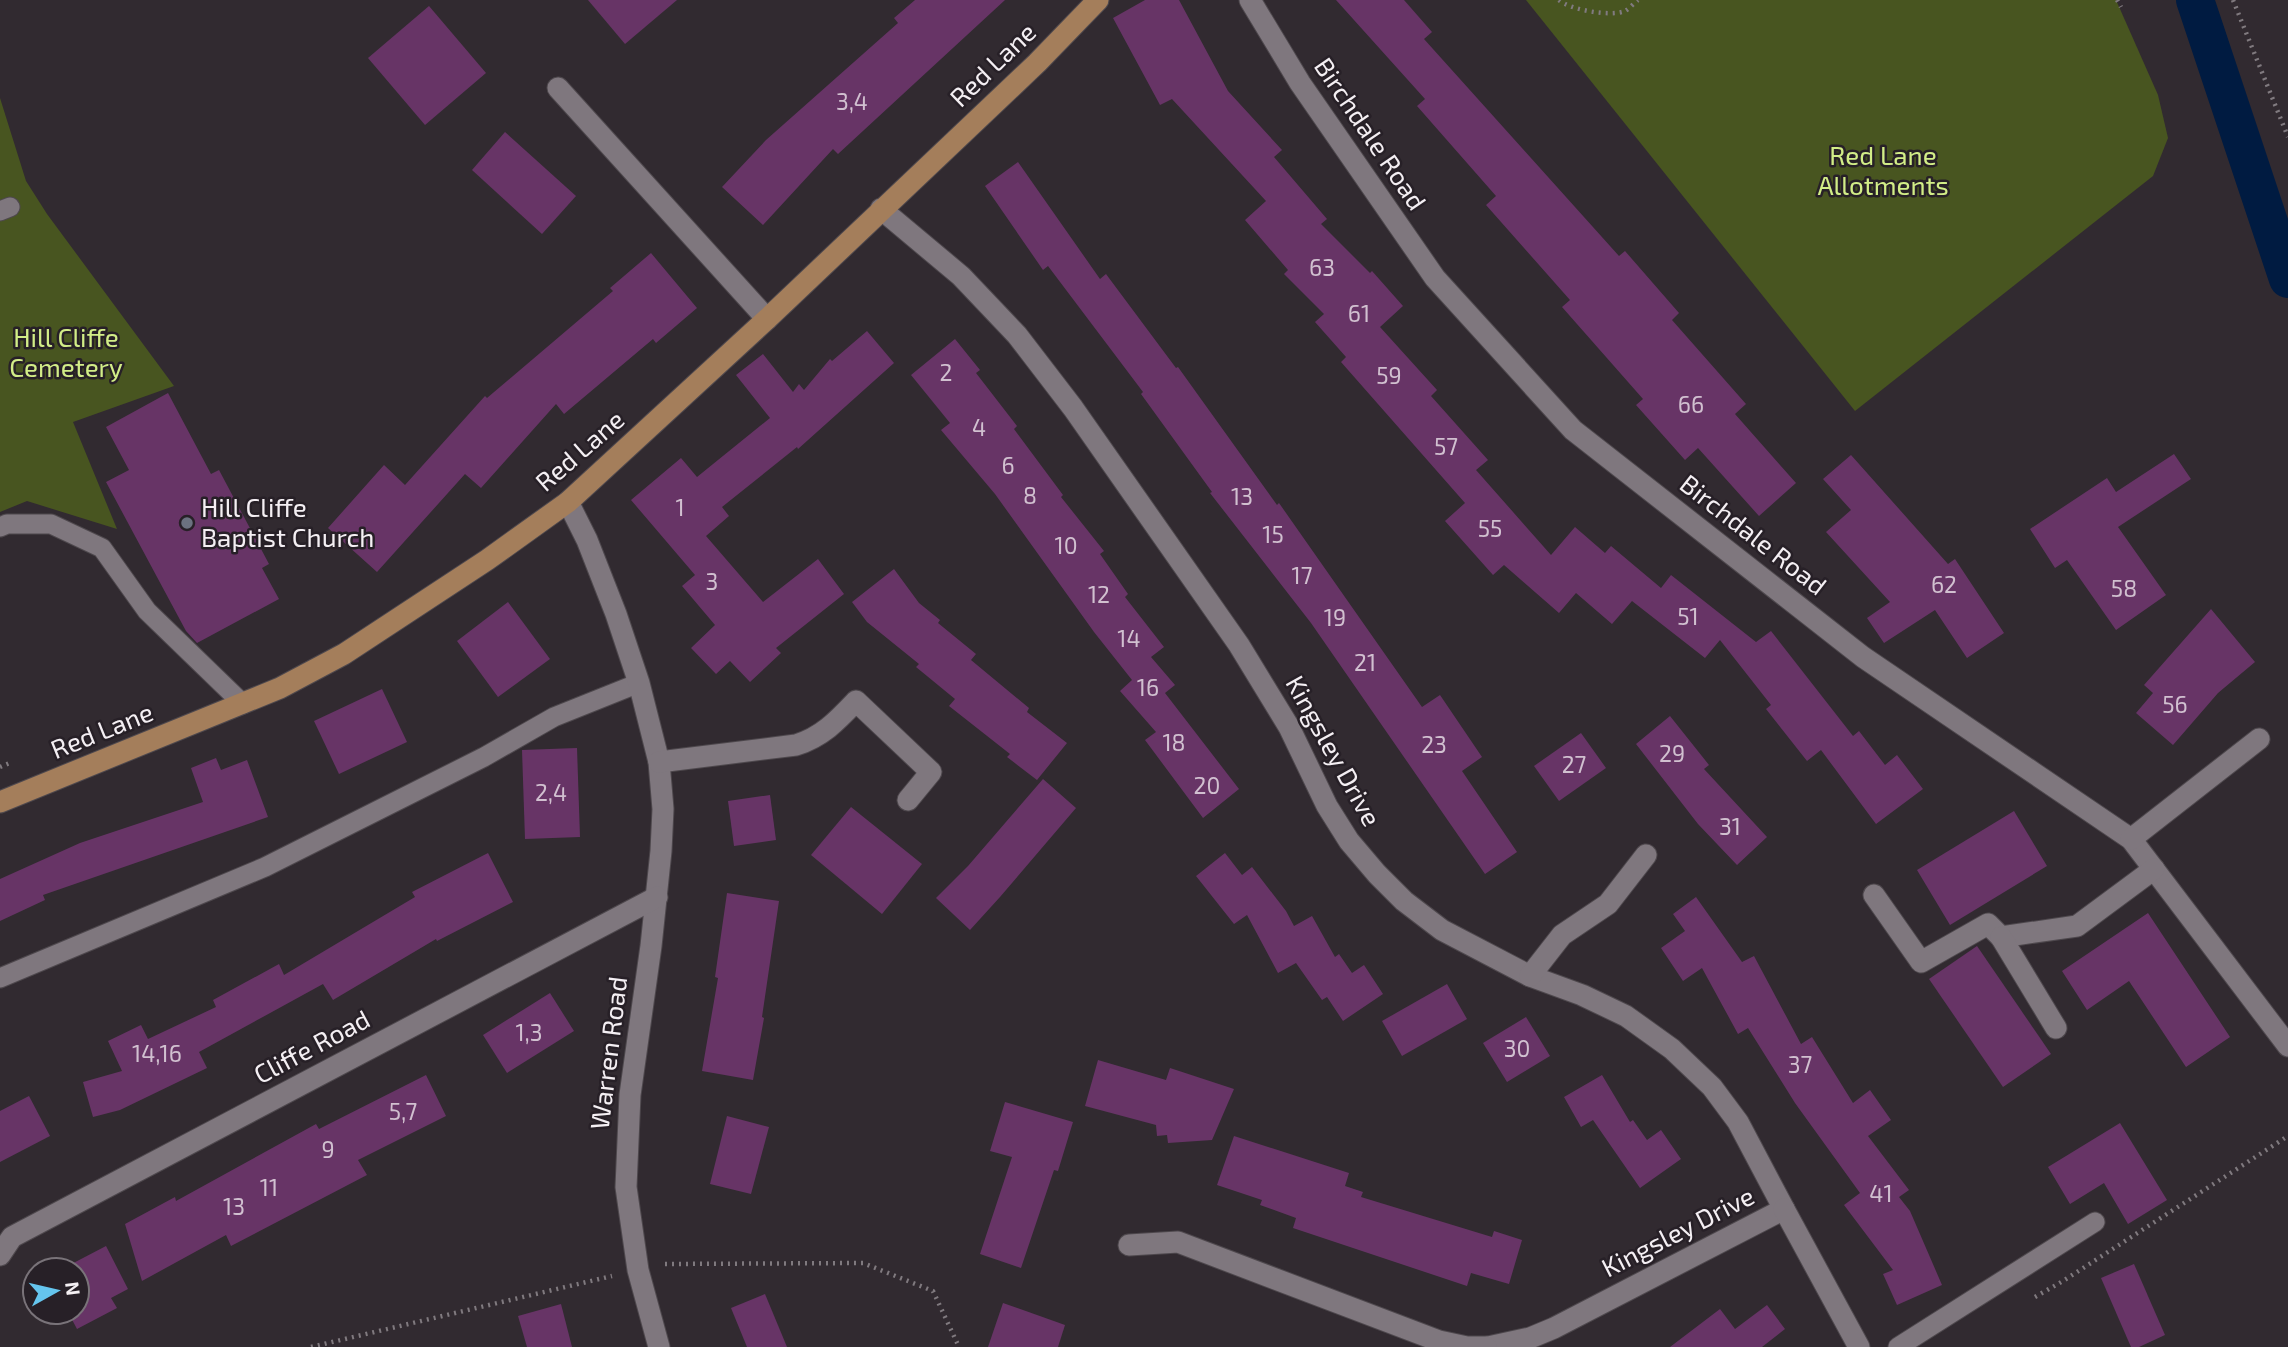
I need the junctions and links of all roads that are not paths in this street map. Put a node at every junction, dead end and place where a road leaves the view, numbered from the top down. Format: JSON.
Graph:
{"nodes":[{"id":1,"x":1098,"y":0,"type":"edge"},
{"id":2,"x":1250,"y":0,"type":"edge"},
{"id":3,"x":558,"y":88,"type":"dead end"},
{"id":4,"x":881,"y":209,"type":"junction"},
{"id":5,"x":767,"y":319,"type":"junction"},
{"id":6,"x":568,"y":502,"type":"junction"},
{"id":7,"x":0,"y":527,"type":"edge"},
{"id":8,"x":639,"y":683,"type":"junction"},
{"id":9,"x":243,"y":704,"type":"junction"},
{"id":10,"x":2259,"y":739,"type":"dead end"},
{"id":11,"x":659,"y":762,"type":"junction"},
{"id":12,"x":908,"y":800,"type":"dead end"},
{"id":13,"x":0,"y":802,"type":"edge"},
{"id":14,"x":2131,"y":839,"type":"junction"},
{"id":15,"x":1646,"y":855,"type":"dead end"},
{"id":16,"x":2154,"y":869,"type":"junction"},
{"id":17,"x":1874,"y":895,"type":"dead end"},
{"id":18,"x":657,"y":897,"type":"junction"},
{"id":19,"x":2001,"y":937,"type":"junction"},
{"id":20,"x":1530,"y":976,"type":"junction"},
{"id":21,"x":0,"y":978,"type":"edge"},
{"id":22,"x":2056,"y":1028,"type":"dead end"},
{"id":23,"x":2288,"y":1046,"type":"edge"},
{"id":24,"x":1784,"y":1209,"type":"junction"},
{"id":25,"x":2095,"y":1222,"type":"dead end"},
{"id":26,"x":1129,"y":1245,"type":"dead end"},
{"id":27,"x":0,"y":1255,"type":"edge"},
{"id":28,"x":659,"y":1347,"type":"edge"},
{"id":29,"x":1487,"y":1347,"type":"edge"},
{"id":30,"x":1859,"y":1347,"type":"edge"},
{"id":31,"x":1898,"y":1347,"type":"edge"}],
"edges":[{"from":1,"to":4,"type":"street","name":"Red Lane"},
{"from":2,"to":14,"type":"street","name":"Birchdale Road"},
{"from":3,"to":5,"type":"street"},
{"from":4,"to":5,"type":"street","name":"Red Lane"},
{"from":4,"to":20,"type":"street","name":"Kingsley Drive"},
{"from":5,"to":6,"type":"street","name":"Red Lane"},
{"from":6,"to":8,"type":"street","name":"Warren Road"},
{"from":6,"to":9,"type":"street","name":"Red Lane"},
{"from":7,"to":9,"type":"lane"},
{"from":8,"to":11,"type":"street","name":"Warren Road"},
{"from":8,"to":21,"type":"lane"},
{"from":9,"to":13,"type":"street","name":"Red Lane"},
{"from":10,"to":14,"type":"street"},
{"from":11,"to":12,"type":"street"},
{"from":11,"to":18,"type":"street","name":"Warren Road"},
{"from":14,"to":16,"type":"street","name":"Birchdale Road"},
{"from":15,"to":20,"type":"street"},
{"from":16,"to":19,"type":"street"},
{"from":16,"to":23,"type":"street","name":"Birchdale Road"},
{"from":17,"to":19,"type":"street"},
{"from":18,"to":27,"type":"street","name":"Cliffe Road"},
{"from":18,"to":28,"type":"street","name":"Warren Road"},
{"from":19,"to":22,"type":"street"},
{"from":20,"to":24,"type":"street","name":"Kingsley Drive"},
{"from":24,"to":29,"type":"street","name":"Kingsley Drive"},
{"from":24,"to":30,"type":"street"},
{"from":25,"to":31,"type":"lane"},
{"from":26,"to":29,"type":"street","name":"Kingsley Drive"}]}
